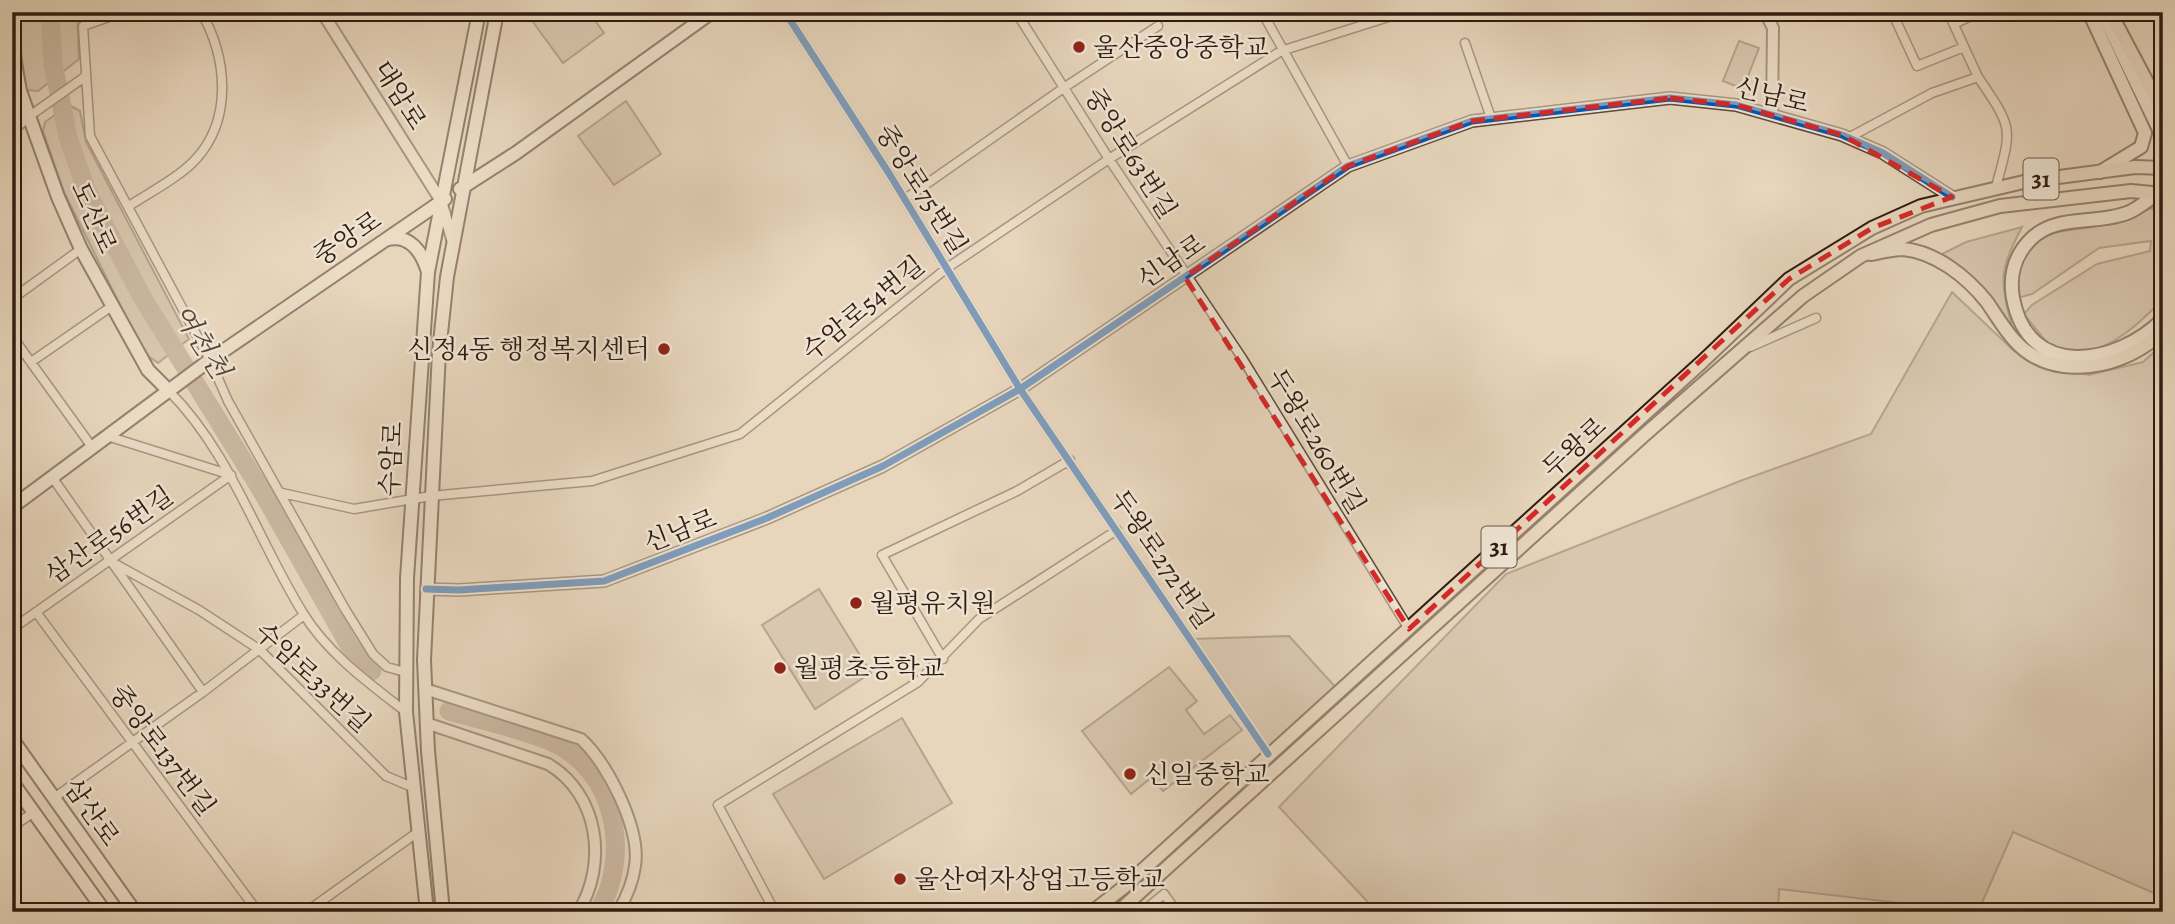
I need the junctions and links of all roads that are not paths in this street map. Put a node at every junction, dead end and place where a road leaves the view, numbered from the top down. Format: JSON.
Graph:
{"nodes":[{"id":1,"x":122,"y":12,"type":"edge"},
{"id":2,"x":201,"y":12,"type":"edge"},
{"id":3,"x":322,"y":12,"type":"edge"},
{"id":4,"x":479,"y":12,"type":"edge"},
{"id":5,"x":497,"y":12,"type":"edge"},
{"id":6,"x":712,"y":12,"type":"edge"},
{"id":7,"x":786,"y":12,"type":"edge"},
{"id":8,"x":1016,"y":12,"type":"edge"},
{"id":9,"x":1262,"y":12,"type":"edge"},
{"id":10,"x":1404,"y":12,"type":"edge"},
{"id":11,"x":1765,"y":12,"type":"edge"},
{"id":12,"x":1892,"y":12,"type":"edge"},
{"id":13,"x":1948,"y":12,"type":"edge"},
{"id":14,"x":1979,"y":12,"type":"edge"},
{"id":15,"x":2090,"y":12,"type":"edge"},
{"id":16,"x":2102,"y":12,"type":"edge"},
{"id":17,"x":2110,"y":12,"type":"edge"},
{"id":18,"x":2119,"y":12,"type":"edge"},
{"id":19,"x":1954,"y":24,"type":"junction"},
{"id":20,"x":1158,"y":26,"type":"dead end"},
{"id":21,"x":1465,"y":43,"type":"dead end"},
{"id":22,"x":12,"y":47,"type":"edge"},
{"id":23,"x":1964,"y":47,"type":"junction"},
{"id":24,"x":1282,"y":51,"type":"junction"},
{"id":25,"x":86,"y":76,"type":"junction"},
{"id":26,"x":1978,"y":77,"type":"junction"},
{"id":27,"x":1065,"y":87,"type":"junction"},
{"id":28,"x":463,"y":91,"type":"junction"},
{"id":29,"x":482,"y":93,"type":"junction"},
{"id":30,"x":2163,"y":97,"type":"edge"},
{"id":31,"x":2163,"y":113,"type":"edge"},
{"id":32,"x":31,"y":115,"type":"junction"},
{"id":33,"x":1772,"y":115,"type":"junction"},
{"id":34,"x":1491,"y":118,"type":"junction"},
{"id":35,"x":12,"y":129,"type":"edge"},
{"id":36,"x":2162,"y":136,"type":"edge"},
{"id":37,"x":1849,"y":138,"type":"junction"},
{"id":38,"x":1108,"y":159,"type":"junction"},
{"id":39,"x":1348,"y":166,"type":"junction"},
{"id":40,"x":2163,"y":167,"type":"edge"},
{"id":41,"x":2100,"y":172,"type":"junction"},
{"id":42,"x":463,"y":186,"type":"junction"},
{"id":43,"x":1996,"y":187,"type":"junction"},
{"id":44,"x":2161,"y":193,"type":"edge"},
{"id":45,"x":1952,"y":197,"type":"junction"},
{"id":46,"x":905,"y":199,"type":"junction"},
{"id":47,"x":441,"y":201,"type":"junction"},
{"id":48,"x":130,"y":206,"type":"junction"},
{"id":49,"x":382,"y":242,"type":"junction"},
{"id":50,"x":453,"y":244,"type":"junction"},
{"id":51,"x":81,"y":249,"type":"junction"},
{"id":52,"x":1861,"y":256,"type":"junction"},
{"id":53,"x":947,"y":268,"type":"junction"},
{"id":54,"x":428,"y":272,"type":"junction"},
{"id":55,"x":1185,"y":276,"type":"junction"},
{"id":56,"x":12,"y":299,"type":"edge"},
{"id":57,"x":112,"y":306,"type":"junction"},
{"id":58,"x":1816,"y":318,"type":"dead end"},
{"id":59,"x":2163,"y":319,"type":"edge"},
{"id":60,"x":2163,"y":331,"type":"edge"},
{"id":61,"x":12,"y":336,"type":"edge"},
{"id":62,"x":1738,"y":352,"type":"junction"},
{"id":63,"x":210,"y":360,"type":"junction"},
{"id":64,"x":31,"y":362,"type":"junction"},
{"id":65,"x":1020,"y":389,"type":"junction"},
{"id":66,"x":169,"y":390,"type":"junction"},
{"id":67,"x":107,"y":436,"type":"junction"},
{"id":68,"x":92,"y":447,"type":"junction"},
{"id":69,"x":1070,"y":460,"type":"junction"},
{"id":70,"x":231,"y":475,"type":"junction"},
{"id":71,"x":52,"y":477,"type":"junction"},
{"id":72,"x":282,"y":493,"type":"junction"},
{"id":73,"x":431,"y":496,"type":"junction"},
{"id":74,"x":412,"y":499,"type":"junction"},
{"id":75,"x":12,"y":506,"type":"edge"},
{"id":76,"x":1116,"y":530,"type":"junction"},
{"id":77,"x":108,"y":560,"type":"junction"},
{"id":78,"x":426,"y":589,"type":"junction"},
{"id":79,"x":36,"y":612,"type":"junction"},
{"id":80,"x":304,"y":615,"type":"junction"},
{"id":81,"x":12,"y":629,"type":"edge"},
{"id":82,"x":1409,"y":629,"type":"junction"},
{"id":83,"x":260,"y":650,"type":"junction"},
{"id":84,"x":943,"y":659,"type":"junction"},
{"id":85,"x":405,"y":671,"type":"junction"},
{"id":86,"x":425,"y":689,"type":"junction"},
{"id":87,"x":203,"y":692,"type":"junction"},
{"id":88,"x":407,"y":712,"type":"junction"},
{"id":89,"x":426,"y":723,"type":"junction"},
{"id":90,"x":12,"y":739,"type":"edge"},
{"id":91,"x":132,"y":743,"type":"junction"},
{"id":92,"x":1268,"y":754,"type":"junction"},
{"id":93,"x":12,"y":782,"type":"edge"},
{"id":94,"x":412,"y":787,"type":"junction"},
{"id":95,"x":54,"y":798,"type":"junction"},
{"id":96,"x":34,"y":812,"type":"junction"},
{"id":97,"x":12,"y":827,"type":"edge"},
{"id":98,"x":418,"y":832,"type":"junction"},
{"id":99,"x":104,"y":912,"type":"edge"},
{"id":100,"x":135,"y":912,"type":"edge"},
{"id":101,"x":258,"y":912,"type":"edge"},
{"id":102,"x":306,"y":912,"type":"edge"},
{"id":103,"x":427,"y":912,"type":"edge"},
{"id":104,"x":443,"y":912,"type":"edge"},
{"id":105,"x":578,"y":912,"type":"edge"},
{"id":106,"x":618,"y":912,"type":"edge"},
{"id":107,"x":775,"y":912,"type":"edge"},
{"id":108,"x":1092,"y":912,"type":"edge"},
{"id":109,"x":1118,"y":912,"type":"edge"},
{"id":110,"x":1142,"y":912,"type":"edge"},
{"id":111,"x":1177,"y":912,"type":"edge"}],
"edges":[{"from":1,"to":25,"type":"street"},
{"from":2,"to":48,"type":"street"},
{"from":3,"to":47,"type":"street","name":"대암로"},
{"from":4,"to":28,"type":"main road","name":"수암로"},
{"from":5,"to":29,"type":"main road","name":"수암로"},
{"from":6,"to":42,"type":"main road","name":"중앙로"},
{"from":7,"to":46,"type":"street","name":"중앙로75번길"},
{"from":8,"to":27,"type":"street","name":"중앙로63번길"},
{"from":9,"to":24,"type":"street"},
{"from":10,"to":24,"type":"street","name":"수암로54번길"},
{"from":11,"to":33,"type":"street"},
{"from":12,"to":23,"type":"street"},
{"from":13,"to":19,"type":"street"},
{"from":14,"to":19,"type":"street"},
{"from":15,"to":41,"type":"main road"},
{"from":16,"to":36,"type":"main road"},
{"from":17,"to":31,"type":"main road"},
{"from":18,"to":30,"type":"main road"},
{"from":19,"to":23,"type":"street"},
{"from":20,"to":27,"type":"street"},
{"from":21,"to":34,"type":"street"},
{"from":22,"to":32,"type":"main road","name":"도산로"},
{"from":23,"to":26,"type":"street"},
{"from":24,"to":38,"type":"street","name":"수암로54번길"},
{"from":24,"to":39,"type":"street"},
{"from":25,"to":32,"type":"street"},
{"from":25,"to":48,"type":"street"},
{"from":26,"to":37,"type":"street"},
{"from":26,"to":43,"type":"street"},
{"from":27,"to":38,"type":"street","name":"중앙로63번길"},
{"from":27,"to":46,"type":"street","name":"중앙로63번길"},
{"from":28,"to":29,"type":"main road"},
{"from":28,"to":47,"type":"main road","name":"수암로"},
{"from":29,"to":42,"type":"main road","name":"수암로"},
{"from":32,"to":35,"type":"street"},
{"from":32,"to":51,"type":"main road","name":"도산로"},
{"from":33,"to":34,"type":"street","name":"신남로"},
{"from":33,"to":37,"type":"street","name":"신남로"},
{"from":34,"to":39,"type":"street","name":"신남로"},
{"from":37,"to":45,"type":"street","name":"신남로"},
{"from":38,"to":53,"type":"street","name":"수암로54번길"},
{"from":38,"to":55,"type":"street","name":"중앙로63번길"},
{"from":39,"to":55,"type":"street","name":"신남로"},
{"from":40,"to":41,"type":"main road","name":"두왕로","number":"31"},
{"from":41,"to":43,"type":"main road","name":"두왕로","number":"31"},
{"from":42,"to":47,"type":"main road","name":"중앙로"},
{"from":42,"to":50,"type":"main road","name":"수암로"},
{"from":43,"to":45,"type":"main road","name":"두왕로","number":"31"},
{"from":44,"to":52,"type":"main road"},
{"from":44,"to":59,"type":"main road"},
{"from":45,"to":82,"type":"main road","name":"두왕로","number":"31"},
{"from":46,"to":53,"type":"street","name":"중앙로75번길"},
{"from":47,"to":49,"type":"main road","name":"중앙로"},
{"from":47,"to":50,"type":"street","name":"대암로"},
{"from":47,"to":54,"type":"main road","name":"수암로"},
{"from":48,"to":63,"type":"street"},
{"from":49,"to":54,"type":"main road"},
{"from":49,"to":63,"type":"main road","name":"중앙로"},
{"from":50,"to":73,"type":"main road","name":"수암로"},
{"from":51,"to":56,"type":"street"},
{"from":51,"to":57,"type":"main road","name":"도산로"},
{"from":52,"to":60,"type":"main road"},
{"from":52,"to":62,"type":"main road"},
{"from":53,"to":65,"type":"street","name":"중앙로75번길"},
{"from":53,"to":73,"type":"street","name":"수암로54번길"},
{"from":54,"to":74,"type":"main road","name":"수암로"},
{"from":55,"to":65,"type":"street","name":"신남로"},
{"from":55,"to":82,"type":"street","name":"두왕로260번길"},
{"from":57,"to":64,"type":"street"},
{"from":57,"to":66,"type":"main road","name":"도산로"},
{"from":58,"to":62,"type":"street"},
{"from":61,"to":64,"type":"street"},
{"from":62,"to":109,"type":"main road"},
{"from":63,"to":66,"type":"main road","name":"중앙로"},
{"from":63,"to":72,"type":"street"},
{"from":64,"to":68,"type":"street"},
{"from":65,"to":69,"type":"street","name":"두왕로272번길"},
{"from":65,"to":78,"type":"street","name":"신남로"},
{"from":66,"to":67,"type":"main road","name":"중앙로"},
{"from":66,"to":70,"type":"street"},
{"from":67,"to":68,"type":"main road","name":"중앙로"},
{"from":67,"to":70,"type":"street"},
{"from":68,"to":71,"type":"main road","name":"중앙로"},
{"from":69,"to":76,"type":"street","name":"두왕로272번길"},
{"from":69,"to":84,"type":"street"},
{"from":70,"to":77,"type":"street","name":"삼산로56번길"},
{"from":70,"to":80,"type":"street"},
{"from":71,"to":75,"type":"main road","name":"중앙로"},
{"from":71,"to":77,"type":"street"},
{"from":72,"to":74,"type":"street","name":"수암로54번길"},
{"from":72,"to":85,"type":"street"},
{"from":73,"to":74,"type":"street","name":"수암로54번길"},
{"from":73,"to":78,"type":"main road","name":"수암로"},
{"from":74,"to":85,"type":"main road","name":"수암로"},
{"from":76,"to":84,"type":"street","name":"두왕로272번길"},
{"from":76,"to":92,"type":"street","name":"두왕로272번길"},
{"from":77,"to":79,"type":"street","name":"삼산로56번길"},
{"from":77,"to":83,"type":"street","name":"수암로33번길"},
{"from":77,"to":87,"type":"street"},
{"from":78,"to":86,"type":"main road","name":"수암로"},
{"from":79,"to":81,"type":"street","name":"삼산로56번길"},
{"from":79,"to":91,"type":"street","name":"중앙로137번길"},
{"from":80,"to":83,"type":"street"},
{"from":80,"to":88,"type":"street"},
{"from":82,"to":92,"type":"main road","name":"두왕로","number":"31"},
{"from":83,"to":87,"type":"street"},
{"from":83,"to":94,"type":"street","name":"수암로33번길"},
{"from":84,"to":107,"type":"street","name":"두왕로272번길"},
{"from":85,"to":88,"type":"main road","name":"수암로"},
{"from":86,"to":89,"type":"main road","name":"수암로"},
{"from":86,"to":106,"type":"street"},
{"from":87,"to":91,"type":"street"},
{"from":88,"to":94,"type":"main road","name":"수암로"},
{"from":89,"to":104,"type":"main road","name":"수암로"},
{"from":89,"to":105,"type":"street"},
{"from":90,"to":95,"type":"main road","name":"삼산로"},
{"from":91,"to":95,"type":"street"},
{"from":91,"to":101,"type":"street","name":"중앙로137번길"},
{"from":92,"to":108,"type":"main road","name":"두왕로","number":"31"},
{"from":93,"to":96,"type":"main road","name":"삼산로"},
{"from":94,"to":98,"type":"main road","name":"수암로"},
{"from":95,"to":100,"type":"main road","name":"삼산로"},
{"from":96,"to":97,"type":"street"},
{"from":96,"to":99,"type":"main road","name":"삼산로"},
{"from":98,"to":102,"type":"street"},
{"from":98,"to":103,"type":"main road","name":"수암로"},
{"from":110,"to":111,"type":"street"}]}
